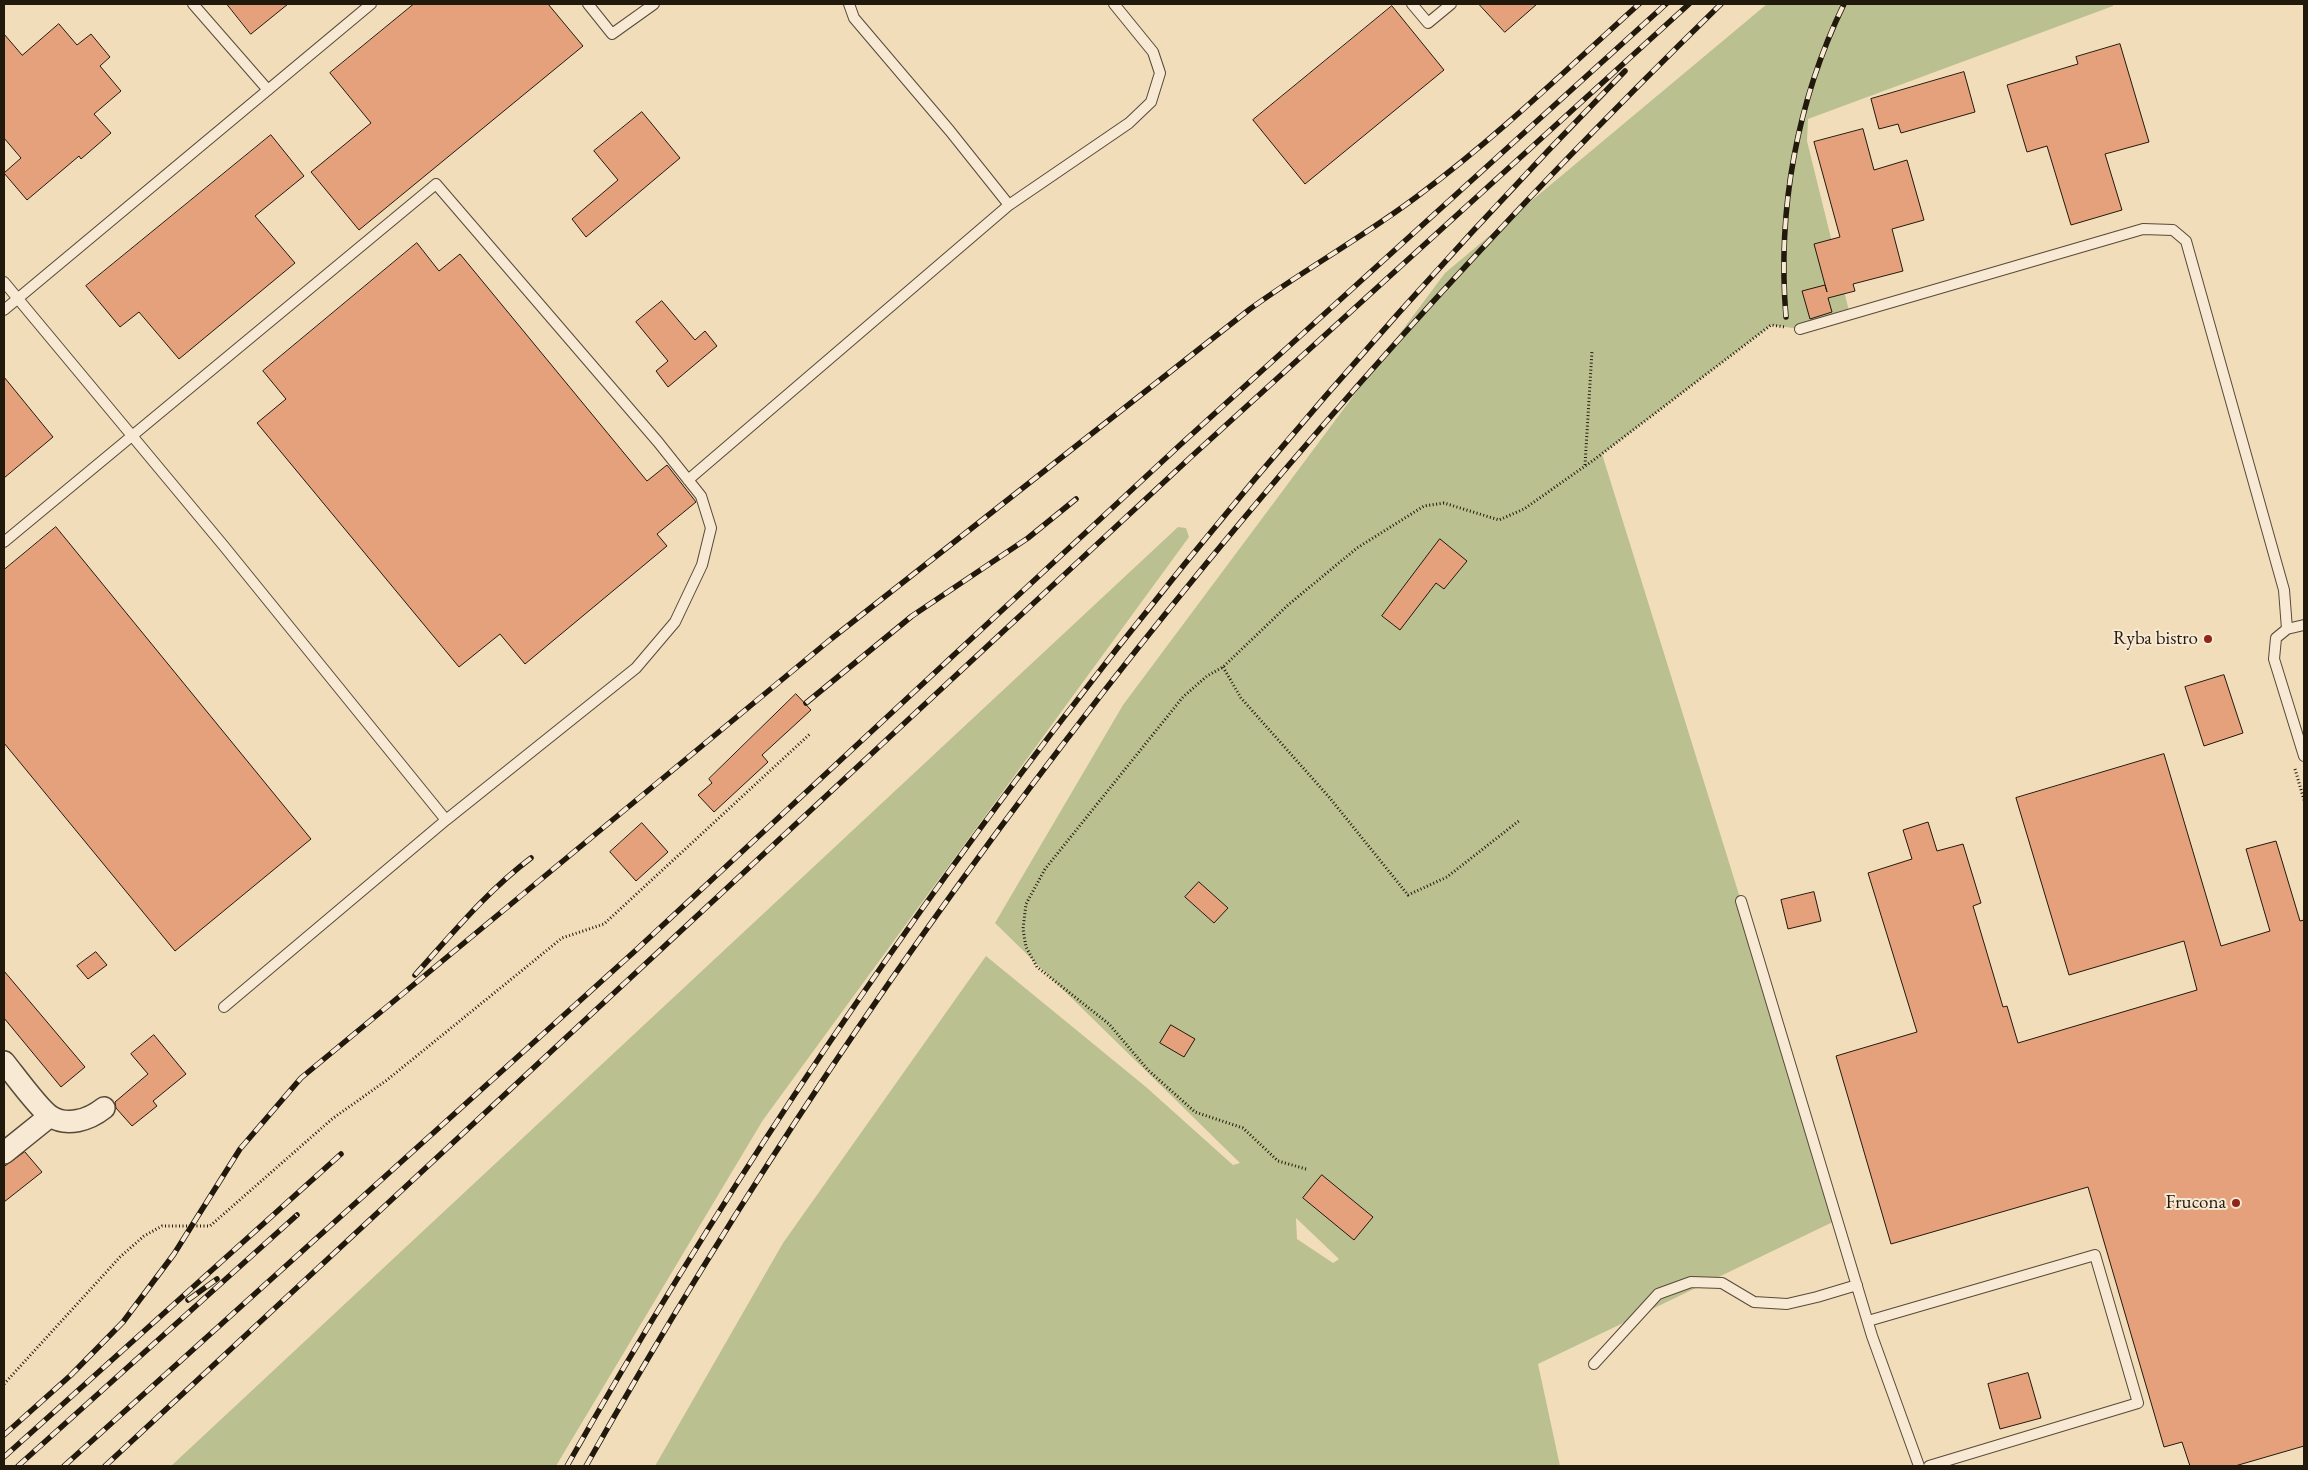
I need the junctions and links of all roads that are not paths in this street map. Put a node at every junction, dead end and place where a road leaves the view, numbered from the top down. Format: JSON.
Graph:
{"nodes":[{"id":1,"x":193,"y":4,"type":"edge"},
{"id":2,"x":371,"y":4,"type":"edge"},
{"id":3,"x":588,"y":4,"type":"edge"},
{"id":4,"x":654,"y":4,"type":"edge"},
{"id":5,"x":849,"y":4,"type":"edge"},
{"id":6,"x":1114,"y":4,"type":"edge"},
{"id":7,"x":1412,"y":4,"type":"edge"},
{"id":8,"x":1451,"y":4,"type":"edge"},
{"id":9,"x":268,"y":90,"type":"junction"},
{"id":10,"x":1009,"y":205,"type":"junction"},
{"id":11,"x":4,"y":282,"type":"edge"},
{"id":12,"x":18,"y":299,"type":"junction"},
{"id":13,"x":4,"y":310,"type":"edge"},
{"id":14,"x":1800,"y":329,"type":"road end"},
{"id":15,"x":132,"y":436,"type":"junction"},
{"id":16,"x":688,"y":480,"type":"junction"},
{"id":17,"x":4,"y":542,"type":"edge"},
{"id":18,"x":2304,"y":625,"type":"edge"},
{"id":19,"x":2287,"y":629,"type":"junction"},
{"id":20,"x":2304,"y":756,"type":"edge"},
{"id":21,"x":446,"y":820,"type":"junction"},
{"id":22,"x":1742,"y":901,"type":"dead end"},
{"id":23,"x":224,"y":1006,"type":"dead end"},
{"id":24,"x":4,"y":1062,"type":"edge"},
{"id":25,"x":104,"y":1108,"type":"dead end"},
{"id":26,"x":50,"y":1116,"type":"junction"},
{"id":27,"x":4,"y":1153,"type":"edge"},
{"id":28,"x":1857,"y":1285,"type":"junction"},
{"id":29,"x":1868,"y":1321,"type":"junction"},
{"id":30,"x":1594,"y":1364,"type":"dead end"},
{"id":31,"x":1918,"y":1466,"type":"edge"},
{"id":32,"x":1929,"y":1466,"type":"edge"}],
"edges":[{"from":1,"to":9,"type":"lane"},
{"from":2,"to":9,"type":"lane"},
{"from":3,"to":4,"type":"lane"},
{"from":5,"to":10,"type":"lane"},
{"from":6,"to":10,"type":"lane"},
{"from":7,"to":8,"type":"lane"},
{"from":9,"to":12,"type":"lane"},
{"from":10,"to":16,"type":"lane"},
{"from":11,"to":12,"type":"lane"},
{"from":12,"to":13,"type":"lane"},
{"from":12,"to":15,"type":"lane"},
{"from":14,"to":19,"type":"lane"},
{"from":15,"to":16,"type":"lane"},
{"from":15,"to":17,"type":"lane"},
{"from":15,"to":21,"type":"lane"},
{"from":16,"to":21,"type":"lane"},
{"from":18,"to":19,"type":"lane"},
{"from":19,"to":20,"type":"lane"},
{"from":21,"to":23,"type":"lane"},
{"from":22,"to":28,"type":"lane"},
{"from":24,"to":26,"type":"street"},
{"from":25,"to":26,"type":"street"},
{"from":26,"to":27,"type":"street"},
{"from":28,"to":29,"type":"lane"},
{"from":28,"to":30,"type":"lane"},
{"from":29,"to":31,"type":"lane"},
{"from":29,"to":32,"type":"lane"}]}
